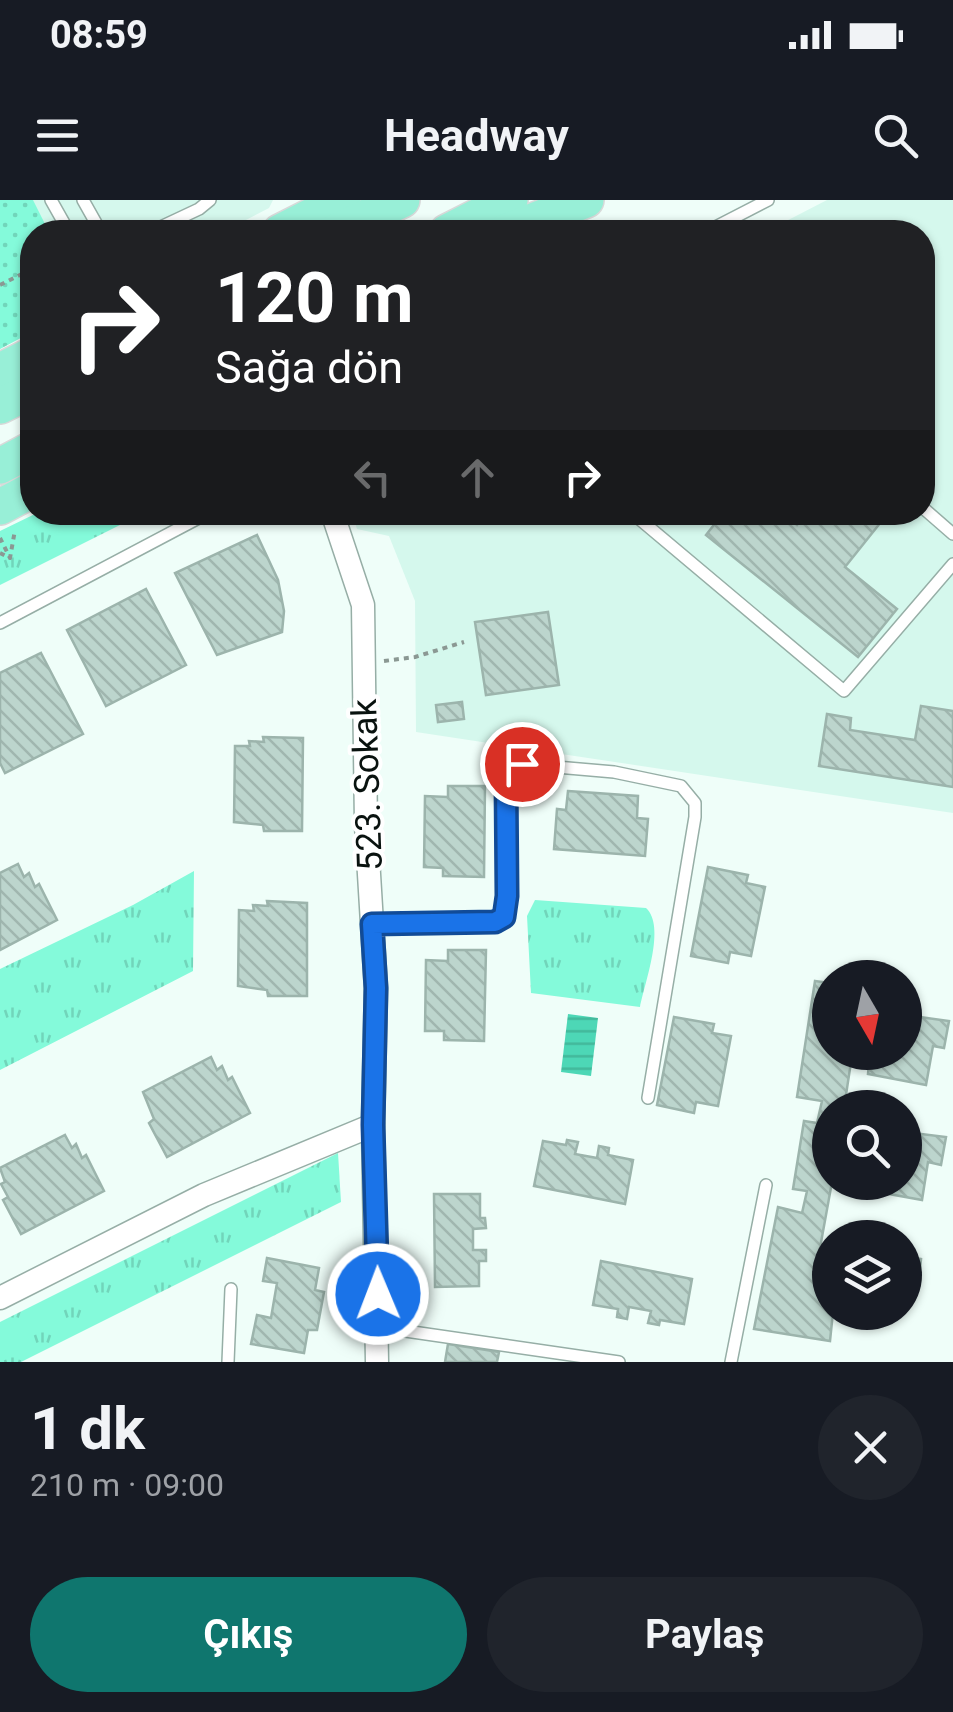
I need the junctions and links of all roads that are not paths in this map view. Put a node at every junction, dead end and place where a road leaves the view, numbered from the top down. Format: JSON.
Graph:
{"nodes":[{"id":1,"x":210,"y":200,"type":"edge"},
{"id":2,"x":384,"y":200,"type":"edge"},
{"id":3,"x":402,"y":200,"type":"edge"},
{"id":4,"x":510,"y":200,"type":"edge"},
{"id":5,"x":586,"y":200,"type":"edge"},
{"id":6,"x":612,"y":200,"type":"edge"},
{"id":7,"x":768,"y":200,"type":"edge"},
{"id":8,"x":328,"y":216,"type":"edge"},
{"id":9,"x":177,"y":220,"type":"edge"},
{"id":10,"x":471,"y":220,"type":"edge"},
{"id":11,"x":535,"y":220,"type":"edge"},
{"id":12,"x":576,"y":220,"type":"edge"},
{"id":13,"x":729,"y":220,"type":"edge"},
{"id":14,"x":185,"y":525,"type":"edge"},
{"id":15,"x":336,"y":525,"type":"edge"},
{"id":16,"x":646,"y":525,"type":"edge"},
{"id":17,"x":953,"y":564,"type":"edge"},
{"id":18,"x":0,"y":623,"type":"edge"},
{"id":19,"x":372,"y":924,"type":"junction"},
{"id":20,"x":648,"y":1098,"type":"dead end"},
{"id":21,"x":373,"y":1125,"type":"junction"},
{"id":22,"x":766,"y":1185,"type":"dead end"},
{"id":23,"x":232,"y":1288,"type":"dead end"},
{"id":24,"x":0,"y":1298,"type":"edge"},
{"id":25,"x":378,"y":1327,"type":"junction"},
{"id":26,"x":228,"y":1362,"type":"edge"},
{"id":27,"x":377,"y":1362,"type":"edge"},
{"id":28,"x":619,"y":1362,"type":"edge"},
{"id":29,"x":732,"y":1362,"type":"edge"}],
"edges":[{"from":1,"to":9,"type":"lane"},
{"from":2,"to":8,"type":"highway"},
{"from":3,"to":8,"type":"highway"},
{"from":4,"to":10,"type":"highway"},
{"from":5,"to":11,"type":"highway"},
{"from":6,"to":12,"type":"highway"},
{"from":7,"to":13,"type":"lane"},
{"from":14,"to":18,"type":"lane"},
{"from":15,"to":19,"type":"street","name":"523. Sokak"},
{"from":16,"to":17,"type":"lane"},
{"from":19,"to":20,"type":"lane"},
{"from":19,"to":21,"type":"street","name":"523. Sokak"},
{"from":21,"to":24,"type":"street"},
{"from":21,"to":25,"type":"street","name":"523. Sokak"},
{"from":22,"to":29,"type":"lane"},
{"from":23,"to":26,"type":"lane"},
{"from":25,"to":27,"type":"street","name":"523. Sokak"},
{"from":25,"to":28,"type":"lane"}]}
